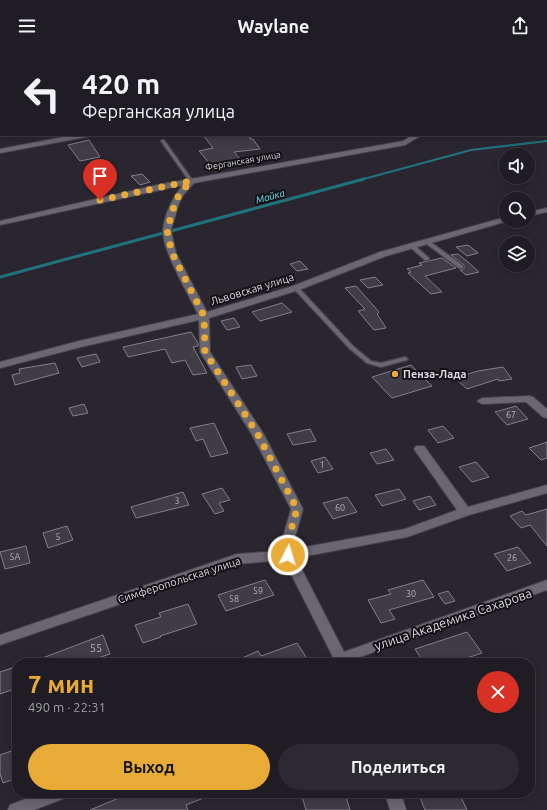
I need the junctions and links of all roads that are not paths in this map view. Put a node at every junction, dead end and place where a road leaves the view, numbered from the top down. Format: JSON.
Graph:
{"nodes":[{"id":1,"x":81,"y":136,"type":"edge"},
{"id":2,"x":416,"y":136,"type":"edge"},
{"id":3,"x":163,"y":141,"type":"dead end"},
{"id":4,"x":0,"y":151,"type":"edge"},
{"id":5,"x":191,"y":181,"type":"junction"},
{"id":6,"x":547,"y":210,"type":"edge"},
{"id":7,"x":535,"y":213,"type":"edge"},
{"id":8,"x":499,"y":221,"type":"edge"},
{"id":9,"x":0,"y":223,"type":"edge"},
{"id":10,"x":426,"y":241,"type":"junction"},
{"id":11,"x":412,"y":246,"type":"junction"},
{"id":12,"x":427,"y":259,"type":"dead end"},
{"id":13,"x":461,"y":267,"type":"dead end"},
{"id":14,"x":296,"y":288,"type":"junction"},
{"id":15,"x":204,"y":316,"type":"junction"},
{"id":16,"x":405,"y":359,"type":"dead end"},
{"id":17,"x":0,"y":365,"type":"edge"},
{"id":18,"x":482,"y":402,"type":"dead end"},
{"id":19,"x":547,"y":415,"type":"edge"},
{"id":20,"x":420,"y":449,"type":"dead end"},
{"id":21,"x":547,"y":489,"type":"edge"},
{"id":22,"x":465,"y":512,"type":"junction"},
{"id":23,"x":288,"y":555,"type":"junction"},
{"id":24,"x":547,"y":586,"type":"edge"},
{"id":25,"x":0,"y":640,"type":"edge"},
{"id":26,"x":341,"y":658,"type":"edge"},
{"id":27,"x":348,"y":658,"type":"edge"},
{"id":28,"x":46,"y":798,"type":"edge"},
{"id":29,"x":394,"y":798,"type":"edge"},
{"id":30,"x":16,"y":810,"type":"edge"},
{"id":31,"x":398,"y":810,"type":"edge"}],
"edges":[{"from":1,"to":4,"type":"street"},
{"from":2,"to":5,"type":"street","name":"Ферганская улица"},
{"from":3,"to":5,"type":"lane"},
{"from":5,"to":9,"type":"street","name":"Ферганская улица"},
{"from":5,"to":15,"type":"street"},
{"from":6,"to":7,"type":"street"},
{"from":8,"to":10,"type":"street","name":"Львовская улица"},
{"from":10,"to":11,"type":"street","name":"Львовская улица"},
{"from":10,"to":13,"type":"lane"},
{"from":11,"to":12,"type":"lane"},
{"from":11,"to":14,"type":"street","name":"Львовская улица"},
{"from":14,"to":15,"type":"street","name":"Львовская улица"},
{"from":14,"to":16,"type":"lane"},
{"from":15,"to":17,"type":"street","name":"Львовская улица"},
{"from":15,"to":23,"type":"street"},
{"from":18,"to":19,"type":"street"},
{"from":20,"to":22,"type":"street"},
{"from":21,"to":22,"type":"street","name":"Симферопольская улица"},
{"from":22,"to":23,"type":"street","name":"Симферопольская улица"},
{"from":23,"to":25,"type":"street","name":"Симферопольская улица"},
{"from":23,"to":26,"type":"street"},
{"from":24,"to":27,"type":"street","name":"улица Академика Сахарова"},
{"from":28,"to":30,"type":"street"},
{"from":29,"to":31,"type":"street"}]}
